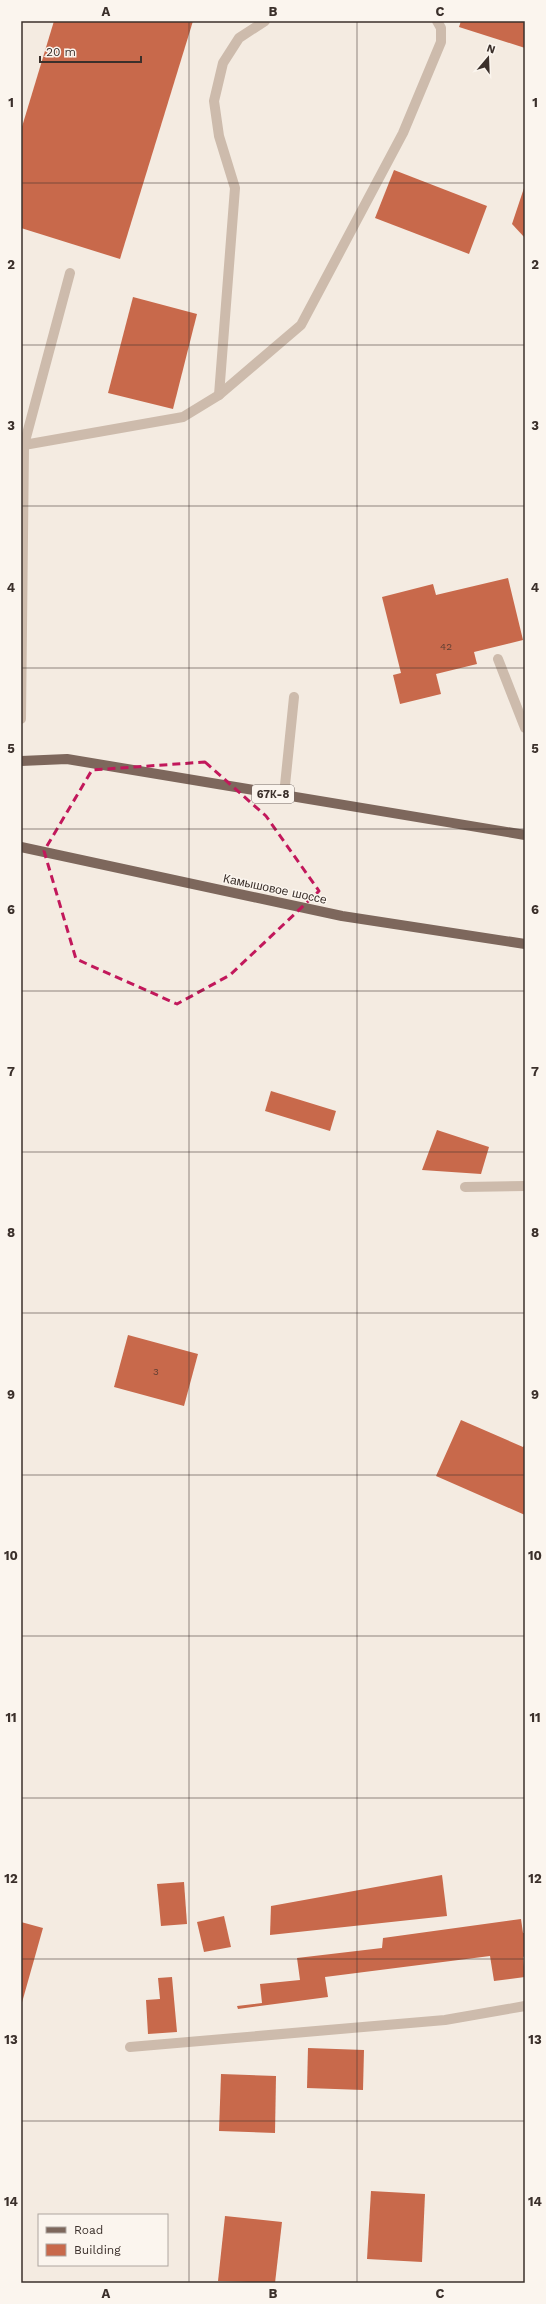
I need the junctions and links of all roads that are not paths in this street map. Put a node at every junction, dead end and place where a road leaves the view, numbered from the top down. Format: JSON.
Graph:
{"nodes":[{"id":1,"x":265,"y":21,"type":"edge"},
{"id":2,"x":437,"y":21,"type":"edge"},
{"id":3,"x":70,"y":273,"type":"dead end"},
{"id":4,"x":219,"y":395,"type":"junction"},
{"id":5,"x":24,"y":445,"type":"junction"},
{"id":6,"x":498,"y":659,"type":"dead end"},
{"id":7,"x":294,"y":697,"type":"dead end"},
{"id":8,"x":21,"y":714,"type":"edge"},
{"id":9,"x":525,"y":728,"type":"edge"},
{"id":10,"x":21,"y":761,"type":"edge"},
{"id":11,"x":284,"y":795,"type":"junction"},
{"id":12,"x":525,"y":835,"type":"edge"},
{"id":13,"x":21,"y":847,"type":"edge"},
{"id":14,"x":525,"y":944,"type":"edge"},
{"id":15,"x":525,"y":1186,"type":"edge"},
{"id":16,"x":465,"y":1187,"type":"dead end"},
{"id":17,"x":525,"y":2006,"type":"edge"},
{"id":18,"x":130,"y":2047,"type":"dead end"}],
"edges":[{"from":1,"to":4,"type":"street"},
{"from":2,"to":4,"type":"street"},
{"from":3,"to":5,"type":"street"},
{"from":4,"to":5,"type":"street"},
{"from":5,"to":8,"type":"street"},
{"from":6,"to":9,"type":"street"},
{"from":7,"to":11,"type":"street"},
{"from":10,"to":11,"type":"main road","number":"67К-8"},
{"from":11,"to":12,"type":"main road","number":"67К-8"},
{"from":13,"to":14,"type":"main road","name":"Камышовое шоссе"},
{"from":15,"to":16,"type":"street"},
{"from":17,"to":18,"type":"street"}]}
